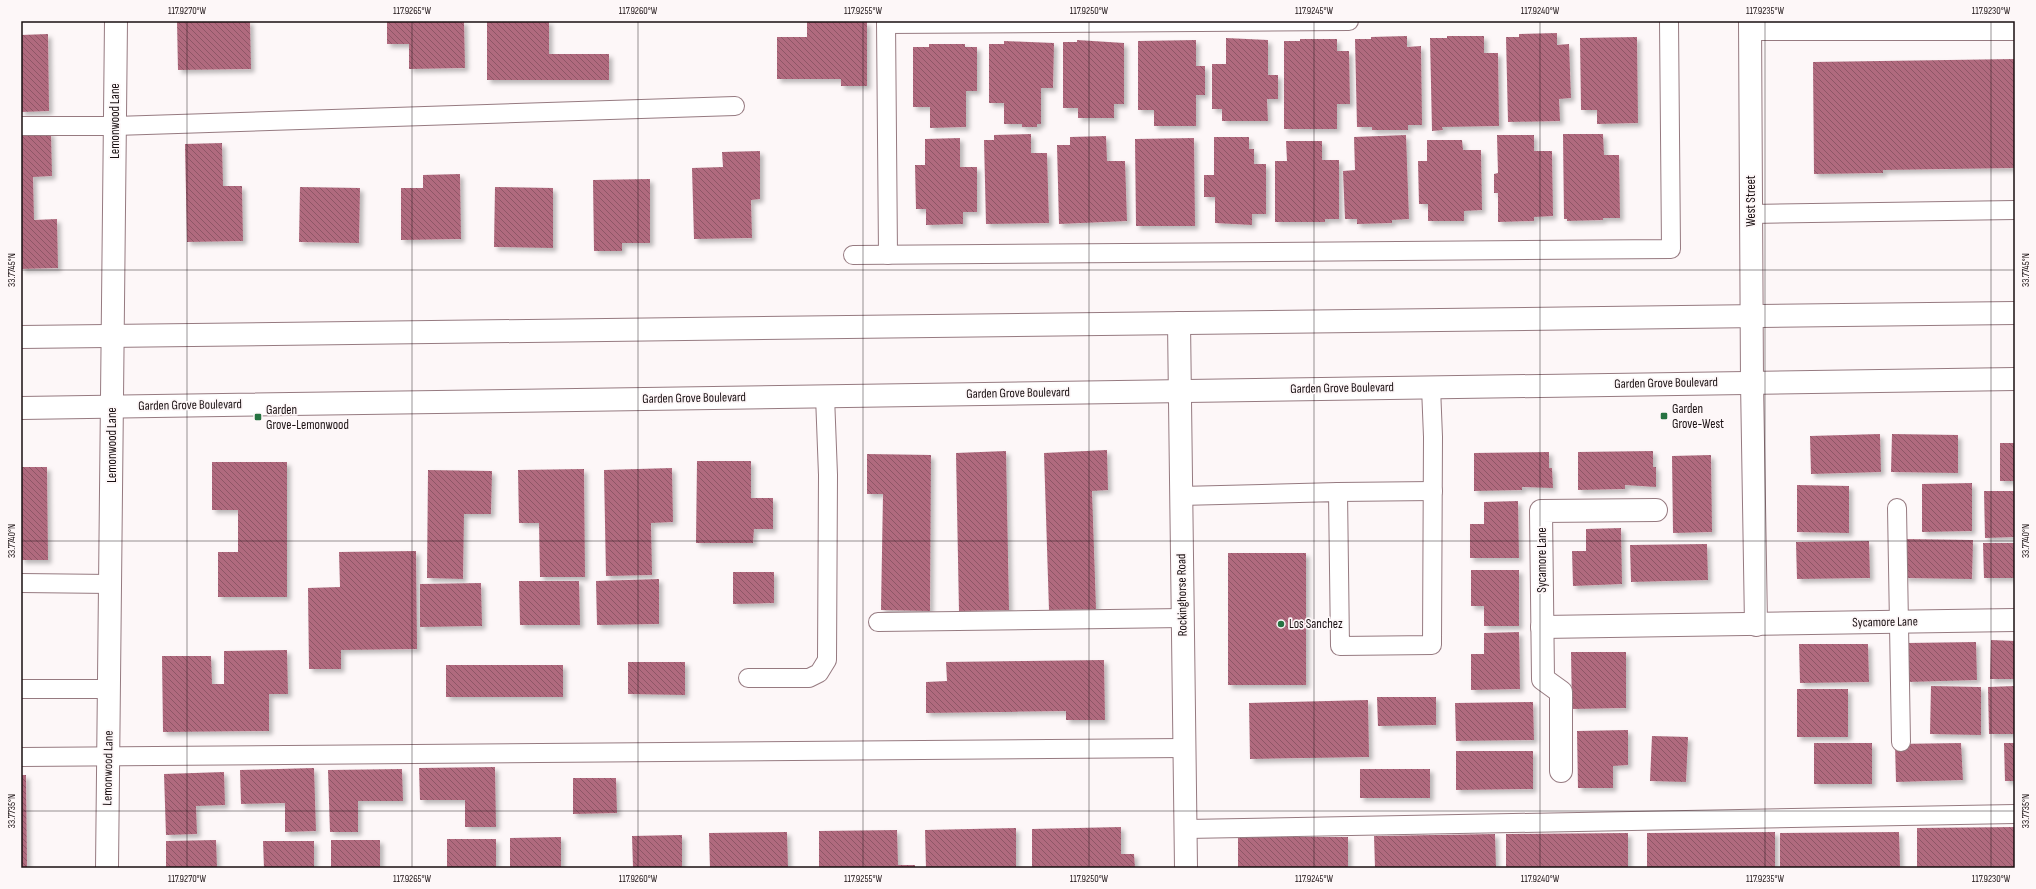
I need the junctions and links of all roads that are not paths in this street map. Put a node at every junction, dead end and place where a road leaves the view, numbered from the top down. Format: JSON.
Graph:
{"nodes":[{"id":1,"x":116,"y":21,"type":"edge"},
{"id":2,"x":1349,"y":21,"type":"edge"},
{"id":3,"x":1669,"y":21,"type":"edge"},
{"id":4,"x":1122,"y":22,"type":"edge"},
{"id":5,"x":886,"y":23,"type":"edge"},
{"id":6,"x":1750,"y":26,"type":"edge"},
{"id":7,"x":1987,"y":26,"type":"edge"},
{"id":8,"x":2015,"y":31,"type":"edge"},
{"id":9,"x":735,"y":106,"type":"dead end"},
{"id":10,"x":21,"y":126,"type":"edge"},
{"id":11,"x":116,"y":126,"type":"junction"},
{"id":12,"x":2015,"y":210,"type":"edge"},
{"id":13,"x":1751,"y":214,"type":"junction"},
{"id":14,"x":853,"y":255,"type":"dead end"},
{"id":15,"x":888,"y":255,"type":"junction"},
{"id":16,"x":2015,"y":313,"type":"edge"},
{"id":17,"x":1752,"y":315,"type":"junction"},
{"id":18,"x":1179,"y":323,"type":"junction"},
{"id":19,"x":21,"y":337,"type":"edge"},
{"id":20,"x":114,"y":337,"type":"junction"},
{"id":21,"x":2015,"y":379,"type":"edge"},
{"id":22,"x":1752,"y":382,"type":"junction"},
{"id":23,"x":1431,"y":387,"type":"junction"},
{"id":24,"x":1179,"y":390,"type":"junction"},
{"id":25,"x":825,"y":396,"type":"junction"},
{"id":26,"x":113,"y":407,"type":"junction"},
{"id":27,"x":21,"y":408,"type":"edge"},
{"id":28,"x":1433,"y":491,"type":"junction"},
{"id":29,"x":1338,"y":492,"type":"junction"},
{"id":30,"x":1180,"y":496,"type":"junction"},
{"id":31,"x":1897,"y":508,"type":"dead end"},
{"id":32,"x":1656,"y":510,"type":"dead end"},
{"id":33,"x":21,"y":583,"type":"edge"},
{"id":34,"x":111,"y":584,"type":"junction"},
{"id":35,"x":1183,"y":618,"type":"junction"},
{"id":36,"x":2015,"y":620,"type":"edge"},
{"id":37,"x":878,"y":622,"type":"dead end"},
{"id":38,"x":1899,"y":622,"type":"junction"},
{"id":39,"x":1756,"y":625,"type":"junction"},
{"id":40,"x":1542,"y":627,"type":"junction"},
{"id":41,"x":748,"y":678,"type":"dead end"},
{"id":42,"x":21,"y":688,"type":"edge"},
{"id":43,"x":110,"y":689,"type":"junction"},
{"id":44,"x":1901,"y":742,"type":"dead end"},
{"id":45,"x":1184,"y":748,"type":"junction"},
{"id":46,"x":108,"y":756,"type":"junction"},
{"id":47,"x":21,"y":757,"type":"edge"},
{"id":48,"x":1561,"y":771,"type":"dead end"},
{"id":49,"x":2015,"y":814,"type":"edge"},
{"id":50,"x":1186,"y":829,"type":"junction"},
{"id":51,"x":107,"y":868,"type":"edge"},
{"id":52,"x":1186,"y":868,"type":"edge"}],
"edges":[{"from":1,"to":11,"type":"main road","name":"Lemonwood Lane"},
{"from":2,"to":4,"type":"lane"},
{"from":3,"to":15,"type":"lane"},
{"from":4,"to":5,"type":"lane"},
{"from":5,"to":15,"type":"lane"},
{"from":6,"to":7,"type":"lane"},
{"from":6,"to":13,"type":"main road","name":"West Street"},
{"from":7,"to":8,"type":"lane"},
{"from":9,"to":11,"type":"lane"},
{"from":10,"to":11,"type":"lane"},
{"from":11,"to":20,"type":"main road","name":"Lemonwood Lane"},
{"from":12,"to":13,"type":"lane"},
{"from":13,"to":17,"type":"main road","name":"West Street"},
{"from":14,"to":15,"type":"lane"},
{"from":16,"to":17,"type":"main road"},
{"from":17,"to":18,"type":"main road"},
{"from":17,"to":22,"type":"main road","name":"West Street"},
{"from":18,"to":20,"type":"main road"},
{"from":18,"to":24,"type":"main road","name":"Rockinghorse Road"},
{"from":19,"to":20,"type":"main road"},
{"from":20,"to":26,"type":"main road","name":"Lemonwood Lane"},
{"from":21,"to":22,"type":"main road","name":"Garden Grove Boulevard"},
{"from":22,"to":23,"type":"main road","name":"Garden Grove Boulevard"},
{"from":22,"to":39,"type":"main road"},
{"from":23,"to":24,"type":"main road","name":"Garden Grove Boulevard"},
{"from":23,"to":28,"type":"lane"},
{"from":24,"to":25,"type":"main road","name":"Garden Grove Boulevard"},
{"from":24,"to":30,"type":"main road","name":"Rockinghorse Road"},
{"from":25,"to":26,"type":"main road","name":"Garden Grove Boulevard"},
{"from":25,"to":41,"type":"lane"},
{"from":26,"to":27,"type":"main road","name":"Garden Grove Boulevard"},
{"from":26,"to":34,"type":"main road","name":"Lemonwood Lane"},
{"from":28,"to":29,"type":"lane"},
{"from":28,"to":29,"type":"lane"},
{"from":29,"to":30,"type":"lane"},
{"from":30,"to":35,"type":"main road","name":"Rockinghorse Road"},
{"from":31,"to":38,"type":"lane"},
{"from":32,"to":40,"type":"main road","name":"Sycamore Lane"},
{"from":33,"to":34,"type":"lane"},
{"from":34,"to":43,"type":"main road","name":"Lemonwood Lane"},
{"from":35,"to":37,"type":"lane"},
{"from":35,"to":45,"type":"main road","name":"Rockinghorse Road"},
{"from":36,"to":38,"type":"main road","name":"Sycamore Lane"},
{"from":38,"to":39,"type":"main road","name":"Sycamore Lane"},
{"from":38,"to":44,"type":"lane"},
{"from":39,"to":40,"type":"main road","name":"Sycamore Lane"},
{"from":40,"to":48,"type":"main road","name":"Sycamore Lane"},
{"from":42,"to":43,"type":"lane"},
{"from":43,"to":46,"type":"main road","name":"Lemonwood Lane"},
{"from":45,"to":46,"type":"lane"},
{"from":45,"to":50,"type":"main road","name":"Rockinghorse Road"},
{"from":46,"to":47,"type":"lane"},
{"from":46,"to":51,"type":"main road","name":"Lemonwood Lane"},
{"from":49,"to":50,"type":"lane"},
{"from":50,"to":52,"type":"main road","name":"Rockinghorse Road"}]}
